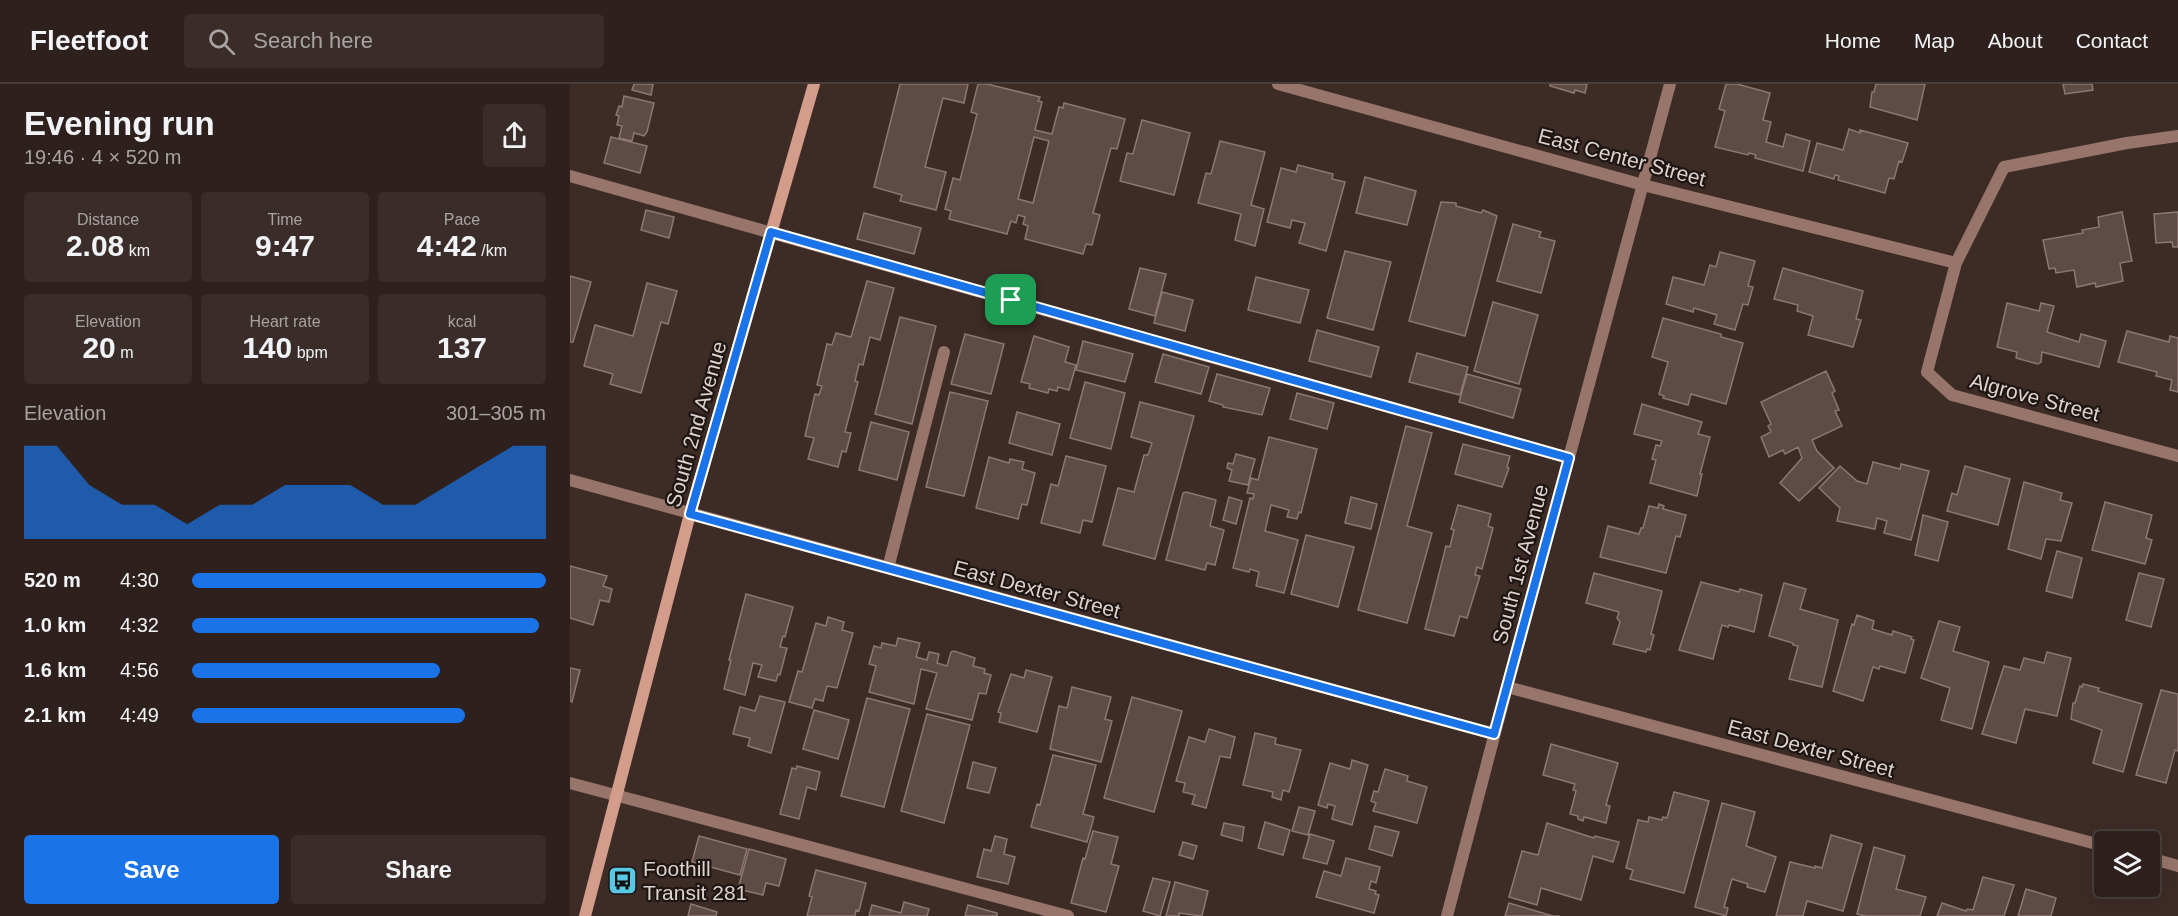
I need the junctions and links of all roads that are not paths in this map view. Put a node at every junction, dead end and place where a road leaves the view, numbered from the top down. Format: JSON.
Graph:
{"nodes":[{"id":1,"x":813,"y":84,"type":"edge"},
{"id":2,"x":1278,"y":84,"type":"edge"},
{"id":3,"x":1670,"y":84,"type":"edge"},
{"id":4,"x":2178,"y":136,"type":"edge"},
{"id":5,"x":570,"y":176,"type":"edge"},
{"id":6,"x":1643,"y":185,"type":"junction"},
{"id":7,"x":771,"y":232,"type":"junction"},
{"id":8,"x":1956,"y":264,"type":"junction"},
{"id":9,"x":944,"y":352,"type":"dead end"},
{"id":10,"x":2178,"y":456,"type":"edge"},
{"id":11,"x":1569,"y":458,"type":"junction"},
{"id":12,"x":570,"y":480,"type":"edge"},
{"id":13,"x":690,"y":514,"type":"junction"},
{"id":14,"x":888,"y":568,"type":"junction"},
{"id":15,"x":1507,"y":687,"type":"junction"},
{"id":16,"x":1494,"y":734,"type":"junction"},
{"id":17,"x":570,"y":783,"type":"edge"},
{"id":18,"x":617,"y":796,"type":"junction"},
{"id":19,"x":2094,"y":843,"type":"edge"},
{"id":20,"x":2160,"y":861,"type":"edge"},
{"id":21,"x":2178,"y":866,"type":"edge"},
{"id":22,"x":585,"y":916,"type":"edge"},
{"id":23,"x":1068,"y":916,"type":"edge"},
{"id":24,"x":1447,"y":916,"type":"edge"}],
"edges":[{"from":1,"to":7,"type":"street","name":"South 2nd Avenue"},
{"from":2,"to":6,"type":"street","name":"East Center Street"},
{"from":3,"to":6,"type":"street","name":"South 1st Avenue"},
{"from":4,"to":8,"type":"street"},
{"from":5,"to":7,"type":"street"},
{"from":6,"to":8,"type":"street","name":"East Center Street"},
{"from":6,"to":11,"type":"street","name":"South 1st Avenue"},
{"from":7,"to":11,"type":"street"},
{"from":7,"to":13,"type":"street","name":"South 2nd Avenue"},
{"from":8,"to":10,"type":"street","name":"Algrove Street"},
{"from":9,"to":14,"type":"street"},
{"from":11,"to":15,"type":"street","name":"South 1st Avenue"},
{"from":12,"to":13,"type":"street","name":"East Dexter Street"},
{"from":13,"to":14,"type":"street","name":"East Dexter Street"},
{"from":13,"to":18,"type":"street","name":"South 2nd Avenue"},
{"from":14,"to":16,"type":"street","name":"East Dexter Street"},
{"from":15,"to":16,"type":"street","name":"South 1st Avenue"},
{"from":15,"to":19,"type":"street","name":"East Dexter Street"},
{"from":16,"to":24,"type":"street","name":"South 1st Avenue"},
{"from":17,"to":18,"type":"street"},
{"from":18,"to":22,"type":"street","name":"South 2nd Avenue"},
{"from":18,"to":23,"type":"street"},
{"from":20,"to":21,"type":"street"}]}
